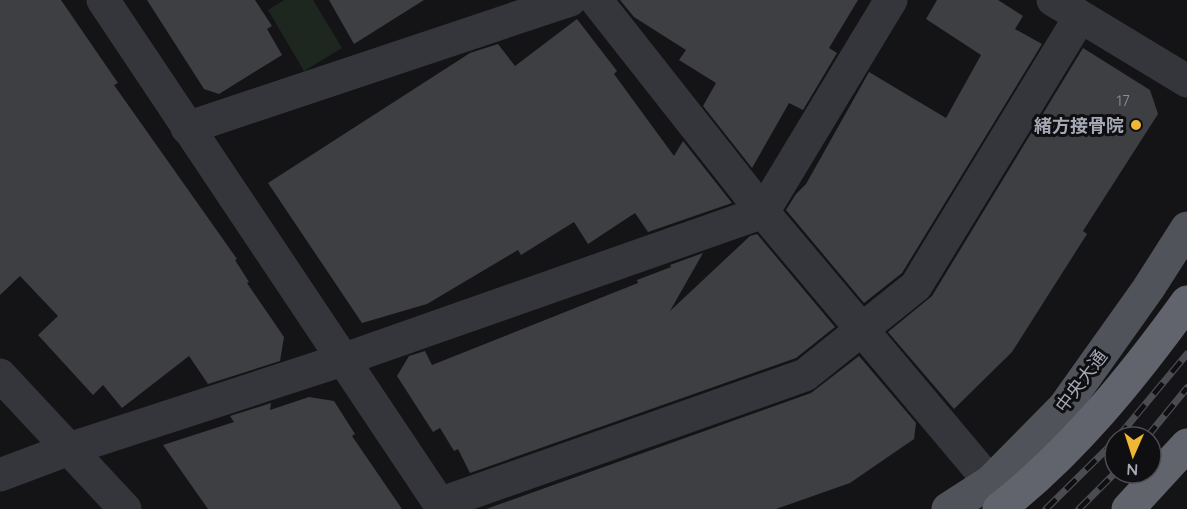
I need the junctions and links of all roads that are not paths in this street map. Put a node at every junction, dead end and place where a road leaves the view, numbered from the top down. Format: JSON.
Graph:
{"nodes":[{"id":1,"x":103,"y":0,"type":"edge"},
{"id":2,"x":570,"y":0,"type":"edge"},
{"id":3,"x":596,"y":0,"type":"edge"},
{"id":4,"x":891,"y":0,"type":"edge"},
{"id":5,"x":1069,"y":7,"type":"edge"},
{"id":6,"x":1187,"y":81,"type":"edge"},
{"id":7,"x":187,"y":128,"type":"junction"},
{"id":8,"x":763,"y":212,"type":"junction"},
{"id":9,"x":1187,"y":228,"type":"edge"},
{"id":10,"x":1187,"y":302,"type":"edge"},
{"id":11,"x":862,"y":331,"type":"junction"},
{"id":12,"x":342,"y":360,"type":"junction"},
{"id":13,"x":0,"y":375,"type":"edge"},
{"id":14,"x":1187,"y":445,"type":"edge"},
{"id":15,"x":69,"y":449,"type":"junction"},
{"id":16,"x":0,"y":475,"type":"edge"},
{"id":17,"x":994,"y":496,"type":"edge"},
{"id":18,"x":441,"y":506,"type":"edge"},
{"id":19,"x":124,"y":509,"type":"edge"},
{"id":20,"x":948,"y":509,"type":"edge"},
{"id":21,"x":1128,"y":509,"type":"edge"}],
"edges":[{"from":1,"to":7,"type":"street"},
{"from":2,"to":7,"type":"street"},
{"from":3,"to":8,"type":"street"},
{"from":4,"to":8,"type":"street"},
{"from":5,"to":6,"type":"street"},
{"from":5,"to":11,"type":"street"},
{"from":7,"to":12,"type":"street"},
{"from":8,"to":11,"type":"street"},
{"from":8,"to":12,"type":"street"},
{"from":9,"to":17,"type":"main road","name":"中央大通"},
{"from":10,"to":17,"type":"highway"},
{"from":11,"to":17,"type":"street"},
{"from":11,"to":18,"type":"street"},
{"from":12,"to":15,"type":"street"},
{"from":12,"to":18,"type":"street"},
{"from":13,"to":15,"type":"street"},
{"from":14,"to":21,"type":"highway"},
{"from":15,"to":16,"type":"street"},
{"from":15,"to":19,"type":"street"},
{"from":17,"to":20,"type":"main road","name":"中央大通"}]}
